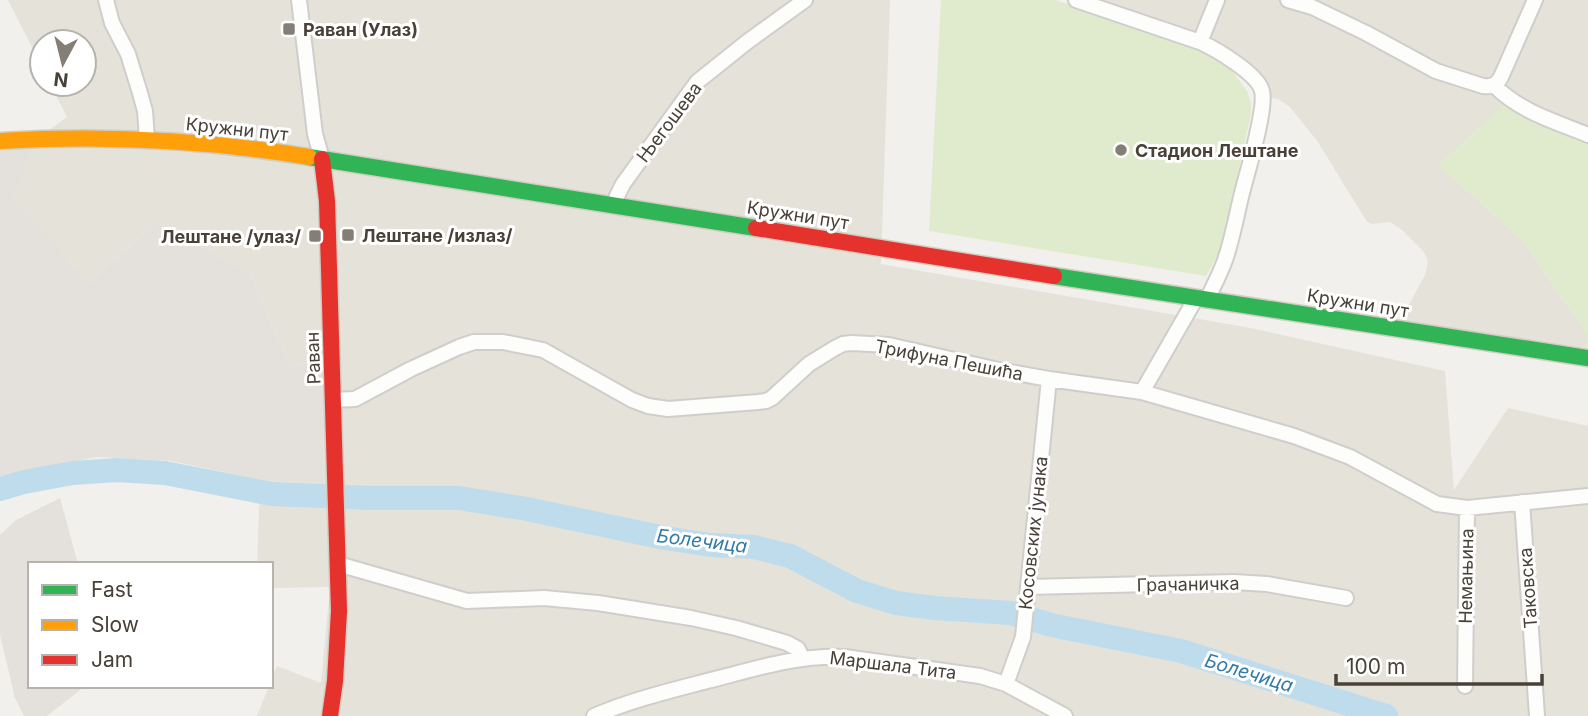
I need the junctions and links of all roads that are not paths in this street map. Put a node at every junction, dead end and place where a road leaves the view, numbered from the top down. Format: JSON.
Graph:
{"nodes":[{"id":1,"x":106,"y":0,"type":"edge"},
{"id":2,"x":299,"y":0,"type":"edge"},
{"id":3,"x":805,"y":0,"type":"edge"},
{"id":4,"x":1076,"y":0,"type":"edge"},
{"id":5,"x":1217,"y":0,"type":"edge"},
{"id":6,"x":1288,"y":0,"type":"edge"},
{"id":7,"x":1535,"y":0,"type":"edge"},
{"id":8,"x":1200,"y":42,"type":"junction"},
{"id":9,"x":1494,"y":85,"type":"junction"},
{"id":10,"x":1588,"y":135,"type":"edge"},
{"id":11,"x":147,"y":139,"type":"junction"},
{"id":12,"x":0,"y":141,"type":"edge"},
{"id":13,"x":322,"y":159,"type":"junction"},
{"id":14,"x":615,"y":205,"type":"junction"},
{"id":15,"x":1202,"y":299,"type":"junction"},
{"id":16,"x":1588,"y":358,"type":"edge"},
{"id":17,"x":1049,"y":379,"type":"junction"},
{"id":18,"x":1142,"y":392,"type":"junction"},
{"id":19,"x":333,"y":400,"type":"junction"},
{"id":20,"x":1588,"y":496,"type":"edge"},
{"id":21,"x":1522,"y":502,"type":"junction"},
{"id":22,"x":1467,"y":508,"type":"junction"},
{"id":23,"x":338,"y":564,"type":"junction"},
{"id":24,"x":1028,"y":587,"type":"junction"},
{"id":25,"x":1346,"y":598,"type":"dead end"},
{"id":26,"x":802,"y":658,"type":"junction"},
{"id":27,"x":1006,"y":684,"type":"junction"},
{"id":28,"x":1465,"y":686,"type":"dead end"},
{"id":29,"x":330,"y":716,"type":"edge"},
{"id":30,"x":594,"y":716,"type":"edge"},
{"id":31,"x":1065,"y":716,"type":"edge"},
{"id":32,"x":1536,"y":716,"type":"edge"}],
"edges":[{"from":1,"to":11,"type":"street"},
{"from":2,"to":13,"type":"street","name":"Раван"},
{"from":3,"to":14,"type":"street","name":"Његошева"},
{"from":4,"to":8,"type":"street"},
{"from":5,"to":8,"type":"street"},
{"from":6,"to":9,"type":"street"},
{"from":7,"to":9,"type":"street"},
{"from":8,"to":15,"type":"street"},
{"from":9,"to":10,"type":"street"},
{"from":11,"to":12,"type":"main road","name":"Кружни пут"},
{"from":11,"to":13,"type":"main road","name":"Кружни пут"},
{"from":13,"to":14,"type":"main road","name":"Кружни пут"},
{"from":13,"to":19,"type":"main road","name":"Раван"},
{"from":14,"to":15,"type":"main road","name":"Кружни пут"},
{"from":15,"to":16,"type":"main road","name":"Кружни пут"},
{"from":15,"to":18,"type":"street"},
{"from":17,"to":18,"type":"street","name":"Трифуна Пешића"},
{"from":17,"to":19,"type":"street","name":"Трифуна Пешића"},
{"from":17,"to":24,"type":"street","name":"Косовских јунака"},
{"from":18,"to":22,"type":"street","name":"Трифуна Пешића"},
{"from":19,"to":23,"type":"main road","name":"Раван"},
{"from":20,"to":21,"type":"street","name":"Трифуна Пешића"},
{"from":21,"to":22,"type":"street","name":"Трифуна Пешића"},
{"from":21,"to":32,"type":"street","name":"Таковска"},
{"from":22,"to":28,"type":"street","name":"Немањина"},
{"from":23,"to":26,"type":"street"},
{"from":23,"to":29,"type":"main road","name":"Раван"},
{"from":24,"to":25,"type":"street","name":"Грачаничка"},
{"from":24,"to":27,"type":"street","name":"Косовских јунака"},
{"from":26,"to":27,"type":"street","name":"Маршала Тита"},
{"from":26,"to":30,"type":"street","name":"Маршала Тита"},
{"from":27,"to":31,"type":"street","name":"Маршала Тита"}]}
